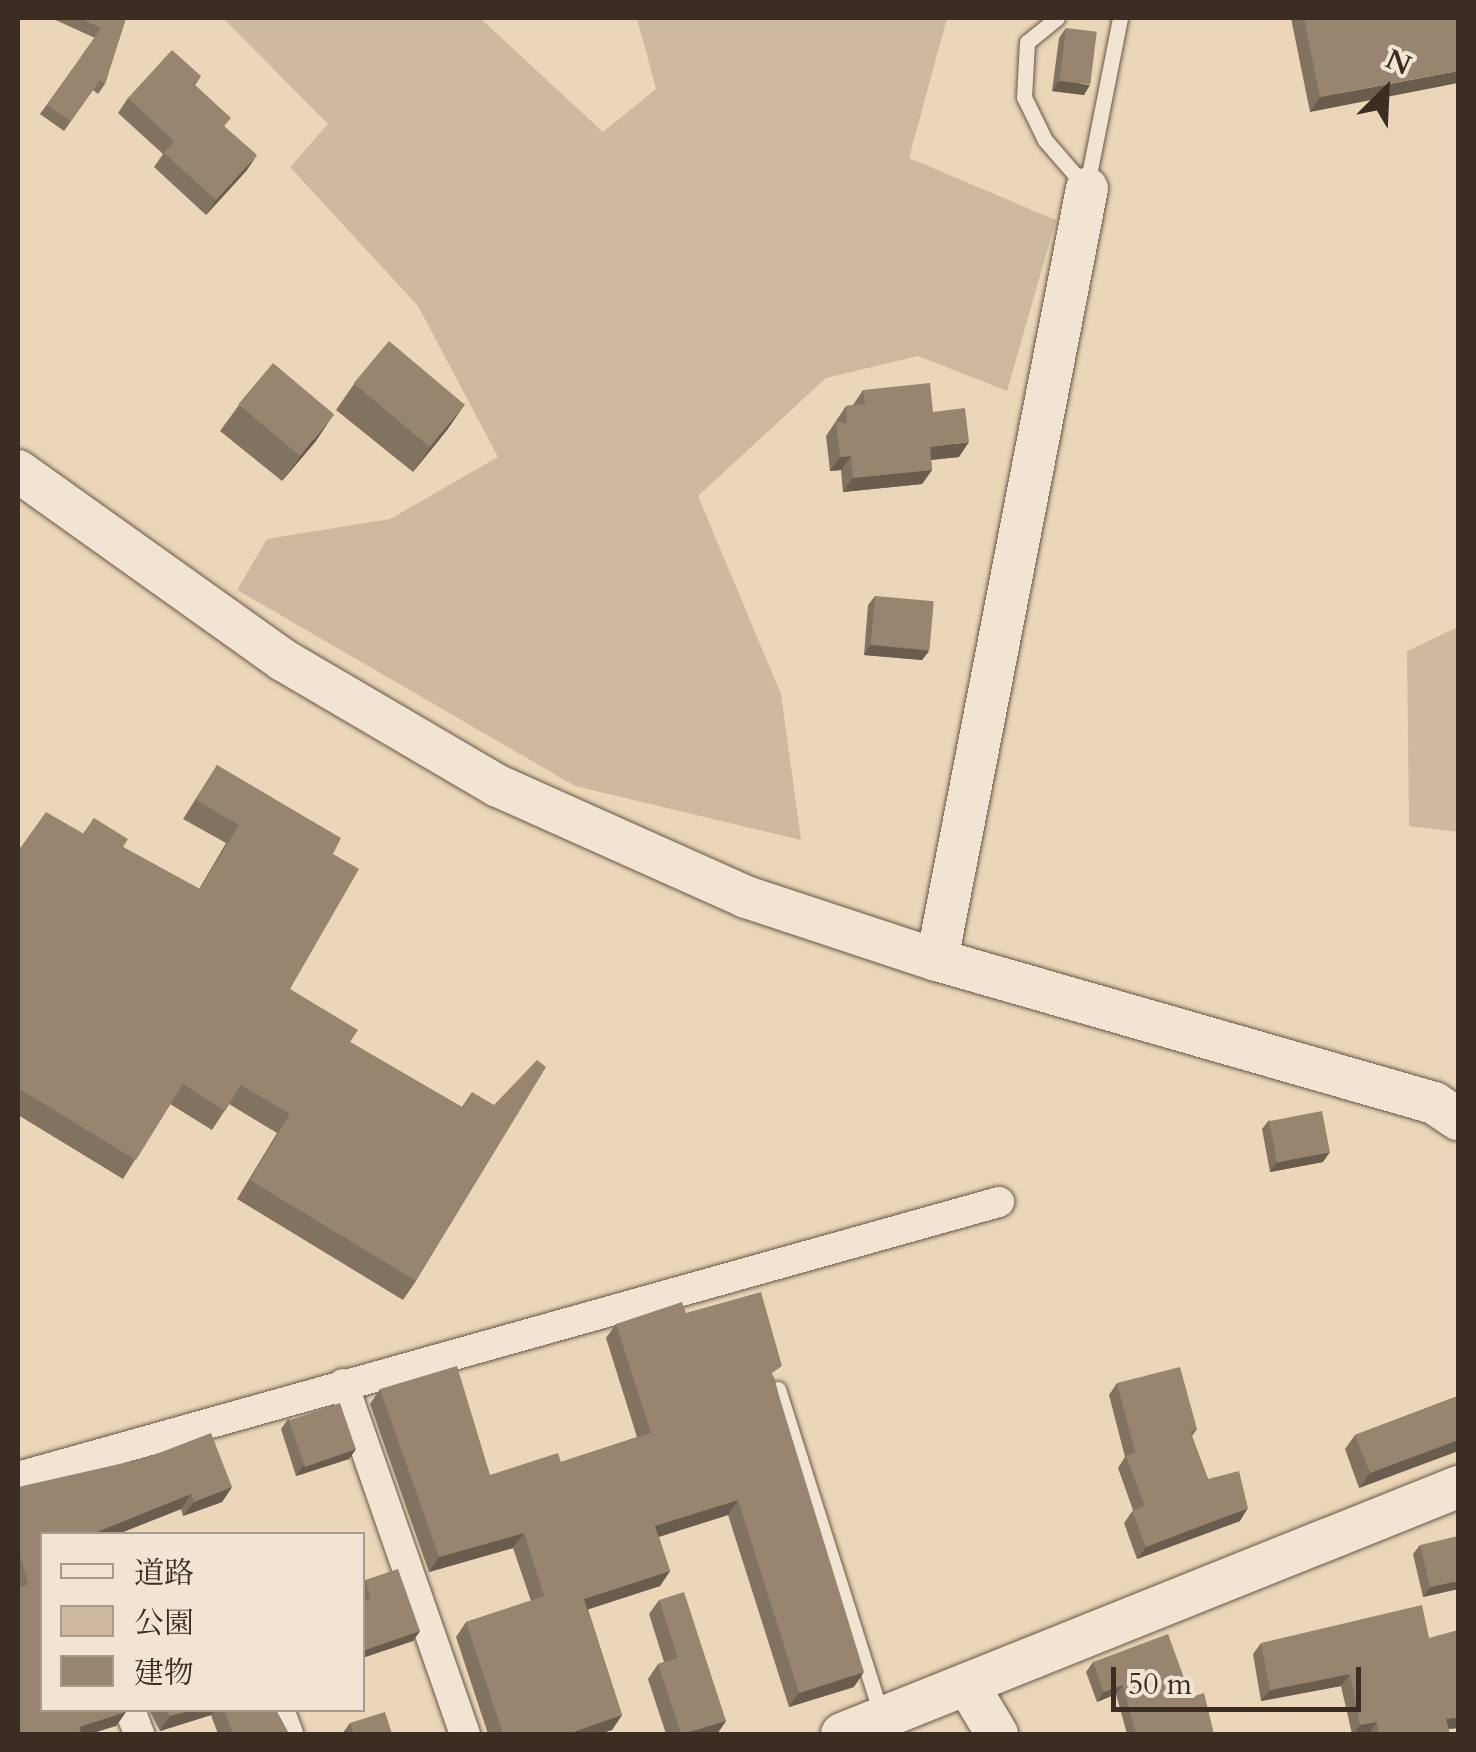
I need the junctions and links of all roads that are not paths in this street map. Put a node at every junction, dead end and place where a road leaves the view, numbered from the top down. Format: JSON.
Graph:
{"nodes":[{"id":1,"x":1057,"y":18,"type":"edge"},
{"id":2,"x":1120,"y":18,"type":"edge"},
{"id":3,"x":1087,"y":188,"type":"junction"},
{"id":4,"x":18,"y":470,"type":"edge"},
{"id":5,"x":937,"y":960,"type":"junction"},
{"id":6,"x":1450,"y":1108,"type":"edge"},
{"id":7,"x":999,"y":1202,"type":"dead end"},
{"id":8,"x":344,"y":1384,"type":"junction"},
{"id":9,"x":778,"y":1389,"type":"edge"},
{"id":10,"x":18,"y":1478,"type":"edge"},
{"id":11,"x":1458,"y":1486,"type":"edge"},
{"id":12,"x":967,"y":1684,"type":"junction"},
{"id":13,"x":882,"y":1718,"type":"junction"},
{"id":14,"x":465,"y":1734,"type":"edge"},
{"id":15,"x":842,"y":1734,"type":"edge"},
{"id":16,"x":997,"y":1734,"type":"edge"}],
"edges":[{"from":1,"to":3,"type":"lane"},
{"from":2,"to":3,"type":"lane"},
{"from":3,"to":5,"type":"street"},
{"from":4,"to":5,"type":"street"},
{"from":5,"to":6,"type":"street"},
{"from":7,"to":8,"type":"street"},
{"from":8,"to":10,"type":"street"},
{"from":8,"to":14,"type":"street"},
{"from":9,"to":13,"type":"lane"},
{"from":11,"to":12,"type":"street"},
{"from":12,"to":13,"type":"street"},
{"from":12,"to":16,"type":"street"},
{"from":13,"to":15,"type":"street"}]}
